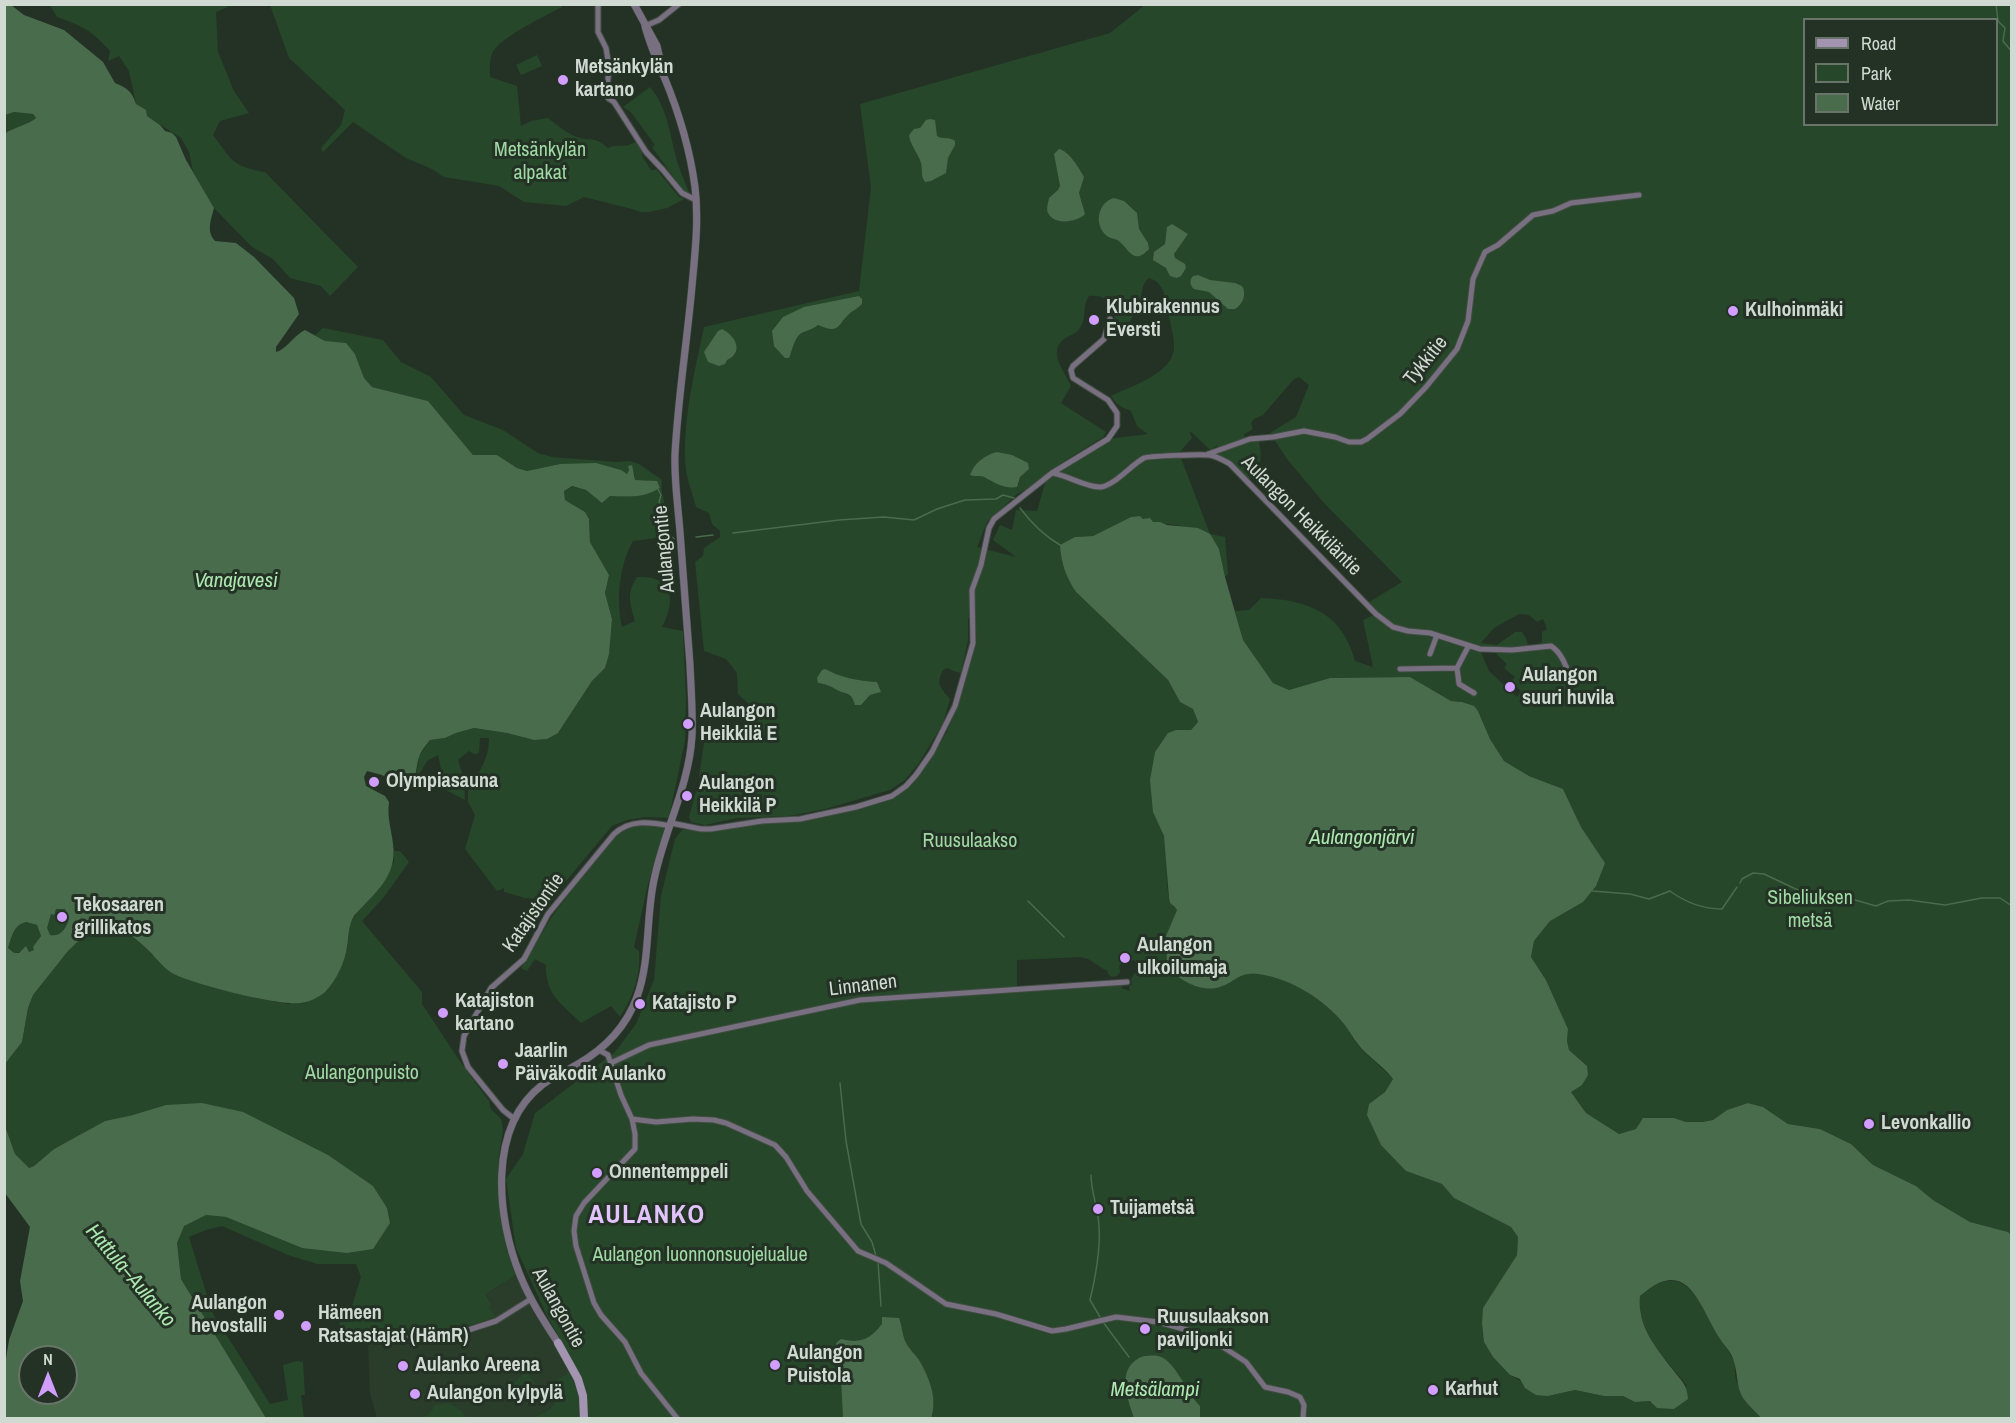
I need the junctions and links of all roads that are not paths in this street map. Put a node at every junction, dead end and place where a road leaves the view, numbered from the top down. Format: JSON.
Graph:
{"nodes":[{"id":1,"x":598,"y":4,"type":"edge"},
{"id":2,"x":634,"y":4,"type":"edge"},
{"id":3,"x":679,"y":4,"type":"edge"},
{"id":4,"x":645,"y":26,"type":"junction"},
{"id":5,"x":1639,"y":195,"type":"dead end"},
{"id":6,"x":696,"y":200,"type":"junction"},
{"id":7,"x":1110,"y":319,"type":"dead end"},
{"id":8,"x":1207,"y":454,"type":"junction"},
{"id":9,"x":1052,"y":473,"type":"junction"},
{"id":10,"x":1437,"y":635,"type":"junction"},
{"id":11,"x":1468,"y":646,"type":"junction"},
{"id":12,"x":1430,"y":654,"type":"dead end"},
{"id":13,"x":1400,"y":669,"type":"dead end"},
{"id":14,"x":1457,"y":669,"type":"junction"},
{"id":15,"x":1570,"y":680,"type":"dead end"},
{"id":16,"x":1474,"y":693,"type":"dead end"},
{"id":17,"x":671,"y":825,"type":"junction"},
{"id":18,"x":1127,"y":982,"type":"dead end"},
{"id":19,"x":602,"y":1047,"type":"junction"},
{"id":20,"x":610,"y":1062,"type":"junction"},
{"id":21,"x":513,"y":1118,"type":"junction"},
{"id":22,"x":632,"y":1119,"type":"junction"},
{"id":23,"x":531,"y":1299,"type":"junction"},
{"id":24,"x":342,"y":1330,"type":"dead end"},
{"id":25,"x":558,"y":1343,"type":"joint"},
{"id":26,"x":584,"y":1419,"type":"edge"},
{"id":27,"x":677,"y":1419,"type":"edge"},
{"id":28,"x":1303,"y":1419,"type":"edge"}],
"edges":[{"from":1,"to":6,"type":"street"},
{"from":2,"to":4,"type":"street","name":"Aulangontie"},
{"from":3,"to":4,"type":"street"},
{"from":4,"to":6,"type":"street","name":"Aulangontie"},
{"from":5,"to":8,"type":"street","name":"Tykkitie"},
{"from":6,"to":17,"type":"street","name":"Aulangontie"},
{"from":7,"to":9,"type":"street"},
{"from":8,"to":9,"type":"street","name":"Aulangon Heikkiläntie"},
{"from":8,"to":10,"type":"street","name":"Aulangon Heikkiläntie"},
{"from":9,"to":17,"type":"street"},
{"from":10,"to":11,"type":"street","name":"Aulangon Heikkiläntie"},
{"from":10,"to":12,"type":"street"},
{"from":11,"to":14,"type":"street"},
{"from":11,"to":15,"type":"street","name":"Aulangon Heikkiläntie"},
{"from":13,"to":14,"type":"street"},
{"from":14,"to":16,"type":"street"},
{"from":17,"to":19,"type":"street","name":"Aulangontie"},
{"from":17,"to":21,"type":"street","name":"Katajistontie"},
{"from":18,"to":20,"type":"street","name":"Linnanen"},
{"from":19,"to":20,"type":"street"},
{"from":19,"to":21,"type":"street","name":"Aulangontie"},
{"from":20,"to":22,"type":"street"},
{"from":21,"to":23,"type":"street","name":"Aulangontie"},
{"from":22,"to":27,"type":"street"},
{"from":22,"to":28,"type":"street"},
{"from":23,"to":24,"type":"street"},
{"from":23,"to":25,"type":"street","name":"Aulangontie"},
{"from":25,"to":26,"type":"main road","name":"Aulangontie"}]}
